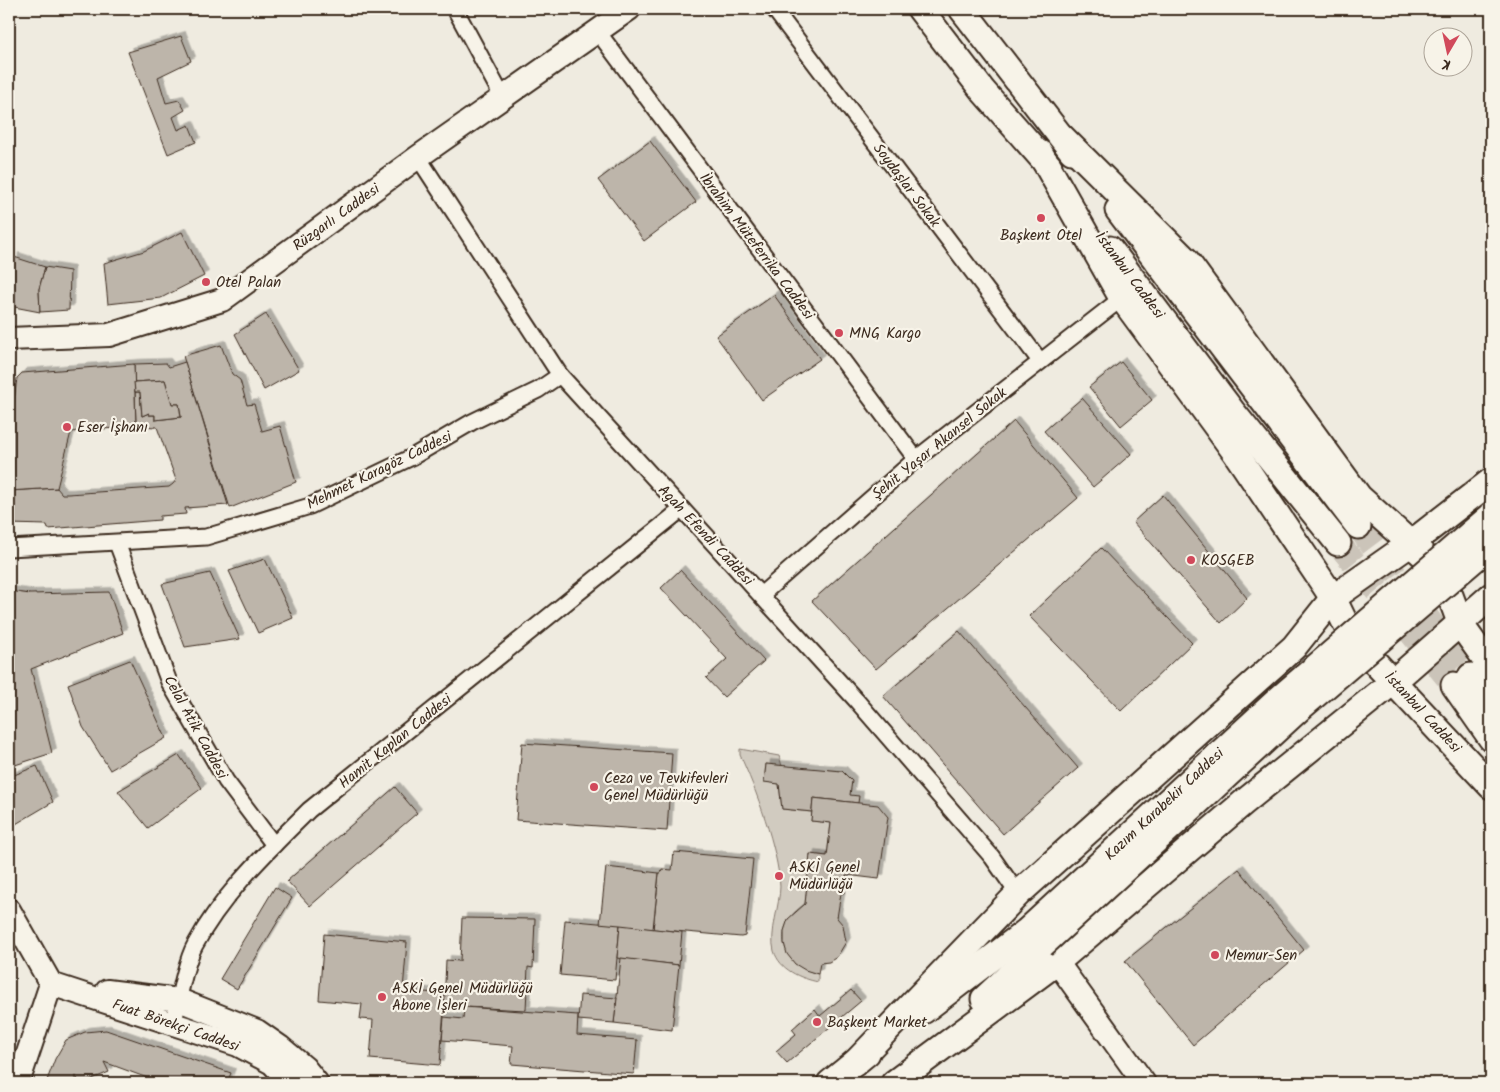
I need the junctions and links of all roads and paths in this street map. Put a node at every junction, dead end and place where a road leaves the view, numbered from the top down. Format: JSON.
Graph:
{"nodes":[{"id":1,"x":455,"y":9,"type":"edge"},
{"id":2,"x":629,"y":9,"type":"edge"},
{"id":3,"x":774,"y":9,"type":"edge"},
{"id":4,"x":920,"y":9,"type":"edge"},
{"id":5,"x":962,"y":9,"type":"edge"},
{"id":6,"x":598,"y":32,"type":"junction"},
{"id":7,"x":503,"y":98,"type":"junction"},
{"id":8,"x":1062,"y":137,"type":"junction"},
{"id":9,"x":1040,"y":153,"type":"junction"},
{"id":10,"x":418,"y":157,"type":"junction"},
{"id":11,"x":1122,"y":298,"type":"junction"},
{"id":12,"x":9,"y":339,"type":"edge"},
{"id":13,"x":1040,"y":361,"type":"junction"},
{"id":14,"x":560,"y":375,"type":"junction"},
{"id":15,"x":916,"y":459,"type":"junction"},
{"id":16,"x":1491,"y":481,"type":"edge"},
{"id":17,"x":682,"y":508,"type":"junction"},
{"id":18,"x":1491,"y":516,"type":"edge"},
{"id":19,"x":1358,"y":526,"type":"tunnel mouth"},
{"id":20,"x":117,"y":543,"type":"junction"},
{"id":21,"x":1338,"y":543,"type":"tunnel mouth"},
{"id":22,"x":1410,"y":544,"type":"junction"},
{"id":23,"x":1491,"y":545,"type":"edge"},
{"id":24,"x":9,"y":548,"type":"edge"},
{"id":25,"x":761,"y":594,"type":"junction"},
{"id":26,"x":1491,"y":596,"type":"edge"},
{"id":27,"x":1334,"y":598,"type":"junction"},
{"id":28,"x":1461,"y":625,"type":"junction"},
{"id":29,"x":1472,"y":676,"type":"edge"},
{"id":30,"x":1394,"y":681,"type":"junction"},
{"id":31,"x":1491,"y":703,"type":"edge"},
{"id":32,"x":1491,"y":738,"type":"edge"},
{"id":33,"x":1491,"y":786,"type":"edge"},
{"id":34,"x":274,"y":845,"type":"junction"},
{"id":35,"x":1018,"y":894,"type":"junction"},
{"id":36,"x":9,"y":910,"type":"edge"},
{"id":37,"x":1042,"y":946,"type":"junction"},
{"id":38,"x":52,"y":984,"type":"junction"},
{"id":39,"x":179,"y":1000,"type":"junction"},
{"id":40,"x":174,"y":1023,"type":"junction"},
{"id":41,"x":855,"y":1063,"type":"junction"},
{"id":42,"x":18,"y":1083,"type":"edge"},
{"id":43,"x":291,"y":1083,"type":"edge"},
{"id":44,"x":318,"y":1083,"type":"edge"},
{"id":45,"x":830,"y":1083,"type":"edge"},
{"id":46,"x":893,"y":1083,"type":"edge"},
{"id":47,"x":1144,"y":1083,"type":"edge"}],
"edges":[{"from":1,"to":7,"type":"street"},
{"from":2,"to":6,"type":"street","name":"Rüzgarlı Caddesi"},
{"from":3,"to":13,"type":"street","name":"Soydaşlar Sokak"},
{"from":4,"to":9,"type":"main road","name":"İstanbul Caddesi"},
{"from":5,"to":8,"type":"main road","name":"İstanbul Caddesi"},
{"from":6,"to":7,"type":"street","name":"Rüzgarlı Caddesi"},
{"from":6,"to":15,"type":"street","name":"İbrahim Müteferrika Caddesi"},
{"from":7,"to":10,"type":"street","name":"Rüzgarlı Caddesi"},
{"from":8,"to":19,"type":"main road","name":"İstanbul Caddesi"},
{"from":8,"to":22,"type":"main road"},
{"from":9,"to":11,"type":"main road","name":"İstanbul Caddesi"},
{"from":9,"to":21,"type":"main road","name":"İstanbul Caddesi"},
{"from":10,"to":12,"type":"street","name":"Rüzgarlı Caddesi"},
{"from":10,"to":14,"type":"street","name":"Agah Efendi Caddesi"},
{"from":11,"to":13,"type":"street","name":"Şehit Yaşar Akansel Sokak"},
{"from":11,"to":27,"type":"main road","name":"İstanbul Caddesi"},
{"from":13,"to":15,"type":"street","name":"Şehit Yaşar Akansel Sokak"},
{"from":14,"to":17,"type":"street","name":"Agah Efendi Caddesi"},
{"from":14,"to":20,"type":"street","name":"Mehmet Karagöz Caddesi"},
{"from":15,"to":25,"type":"street","name":"Şehit Yaşar Akansel Sokak"},
{"from":16,"to":22,"type":"main road"},
{"from":17,"to":25,"type":"street","name":"Agah Efendi Caddesi"},
{"from":17,"to":34,"type":"street","name":"Hamit Kaplan Caddesi"},
{"from":18,"to":37,"type":"main road","name":"Kazım Karabekir Caddesi","bridge":true},
{"from":20,"to":24,"type":"street","name":"Mehmet Karagöz Caddesi"},
{"from":20,"to":34,"type":"street","name":"Celal Atik Caddesi"},
{"from":22,"to":27,"type":"main road"},
{"from":22,"to":28,"type":"main road"},
{"from":23,"to":37,"type":"main road","name":"Kazım Karabekir Caddesi","bridge":true},
{"from":25,"to":35,"type":"street","name":"Agah Efendi Caddesi"},
{"from":26,"to":28,"type":"main road"},
{"from":27,"to":30,"type":"main road","name":"İstanbul Caddesi"},
{"from":27,"to":35,"type":"main road"},
{"from":28,"to":29,"type":"main road"},
{"from":28,"to":30,"type":"main road"},
{"from":29,"to":31,"type":"main road"},
{"from":29,"to":32,"type":"main road"},
{"from":30,"to":33,"type":"main road","name":"İstanbul Caddesi"},
{"from":30,"to":37,"type":"main road"},
{"from":34,"to":39,"type":"street","name":"Hamit Kaplan Caddesi"},
{"from":35,"to":41,"type":"main road"},
{"from":36,"to":38,"type":"street"},
{"from":37,"to":41,"type":"main road","name":"Kazım Karabekir Caddesi"},
{"from":37,"to":46,"type":"main road","name":"Kazım Karabekir Caddesi"},
{"from":37,"to":47,"type":"street"},
{"from":38,"to":39,"type":"street","name":"Fuat Börekçi Caddesi"},
{"from":38,"to":40,"type":"street","name":"Fuat Börekçi Caddesi"},
{"from":38,"to":42,"type":"street"},
{"from":39,"to":40,"type":"street","name":"Hamit Kaplan Caddesi"},
{"from":39,"to":44,"type":"street","name":"Fuat Börekçi Caddesi"},
{"from":40,"to":43,"type":"street","name":"Fuat Börekçi Caddesi"},
{"from":41,"to":45,"type":"main road","name":"Kazım Karabekir Caddesi"}]}
